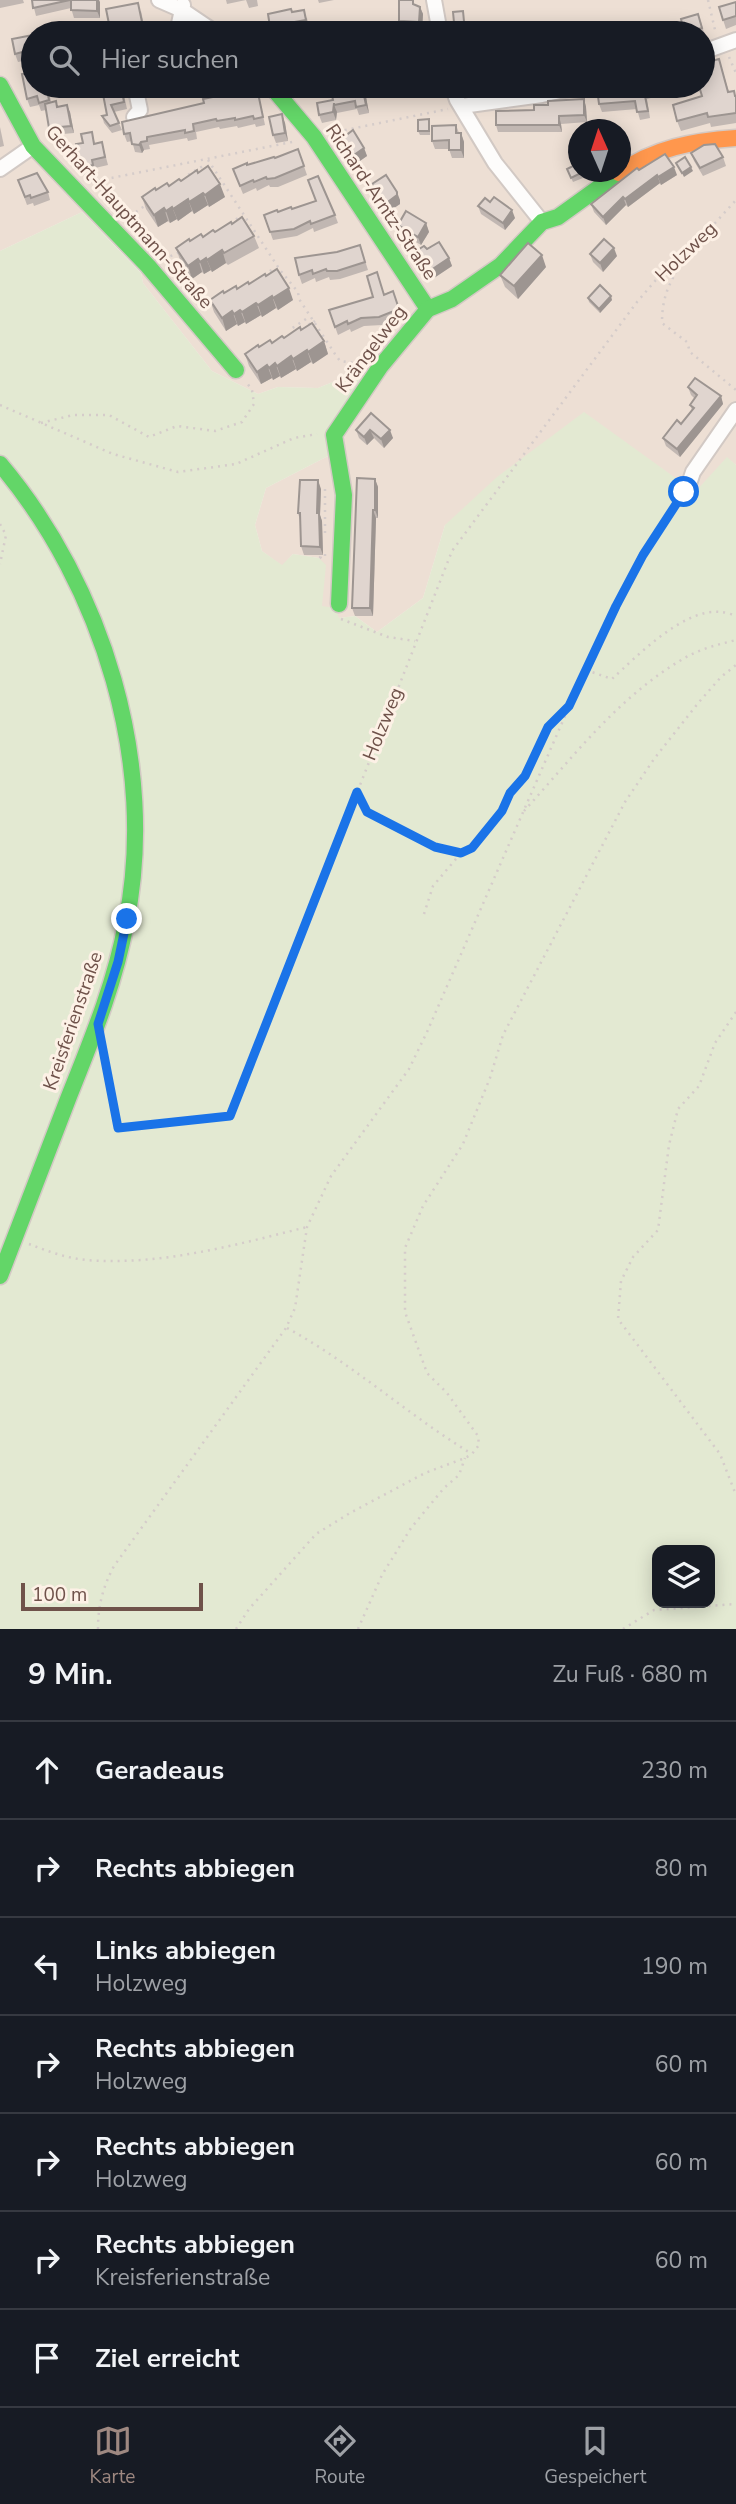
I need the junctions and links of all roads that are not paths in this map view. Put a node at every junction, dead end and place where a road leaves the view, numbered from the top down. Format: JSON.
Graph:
{"nodes":[{"id":1,"x":159,"y":0,"type":"edge"},
{"id":2,"x":434,"y":0,"type":"edge"},
{"id":3,"x":183,"y":5,"type":"edge"},
{"id":4,"x":202,"y":21,"type":"edge"},
{"id":5,"x":438,"y":21,"type":"edge"},
{"id":6,"x":736,"y":40,"type":"edge"},
{"id":7,"x":715,"y":47,"type":"edge"},
{"id":8,"x":0,"y":85,"type":"edge"},
{"id":9,"x":138,"y":98,"type":"edge"},
{"id":10,"x":281,"y":98,"type":"edge"},
{"id":11,"x":458,"y":98,"type":"edge"},
{"id":12,"x":520,"y":98,"type":"edge"},
{"id":13,"x":462,"y":106,"type":"junction"},
{"id":14,"x":134,"y":117,"type":"edge"},
{"id":15,"x":736,"y":138,"type":"edge"},
{"id":16,"x":33,"y":146,"type":"junction"},
{"id":17,"x":0,"y":169,"type":"edge"},
{"id":18,"x":542,"y":222,"type":"junction"},
{"id":19,"x":428,"y":309,"type":"junction"},
{"id":20,"x":236,"y":370,"type":"road end"},
{"id":21,"x":736,"y":410,"type":"edge"},
{"id":22,"x":0,"y":464,"type":"edge"},
{"id":23,"x":688,"y":487,"type":"road end"},
{"id":24,"x":340,"y":604,"type":"road end"},
{"id":25,"x":0,"y":1276,"type":"edge"}],
"edges":[{"from":1,"to":3,"type":"street"},
{"from":2,"to":5,"type":"street"},
{"from":3,"to":4,"type":"street"},
{"from":6,"to":7,"type":"street"},
{"from":8,"to":16,"type":"street","name":"Gerhart-Hauptmann-Straße"},
{"from":9,"to":14,"type":"street"},
{"from":10,"to":19,"type":"street","name":"Richard-Arntz-Straße"},
{"from":11,"to":13,"type":"street"},
{"from":12,"to":13,"type":"street"},
{"from":13,"to":18,"type":"street"},
{"from":15,"to":18,"type":"street","name":"Krängelweg"},
{"from":16,"to":17,"type":"street"},
{"from":16,"to":20,"type":"street","name":"Gerhart-Hauptmann-Straße"},
{"from":18,"to":19,"type":"street","name":"Krängelweg"},
{"from":19,"to":24,"type":"street","name":"Krängelweg"},
{"from":21,"to":23,"type":"street"},
{"from":22,"to":25,"type":"street","name":"Kreisferienstraße"}]}
